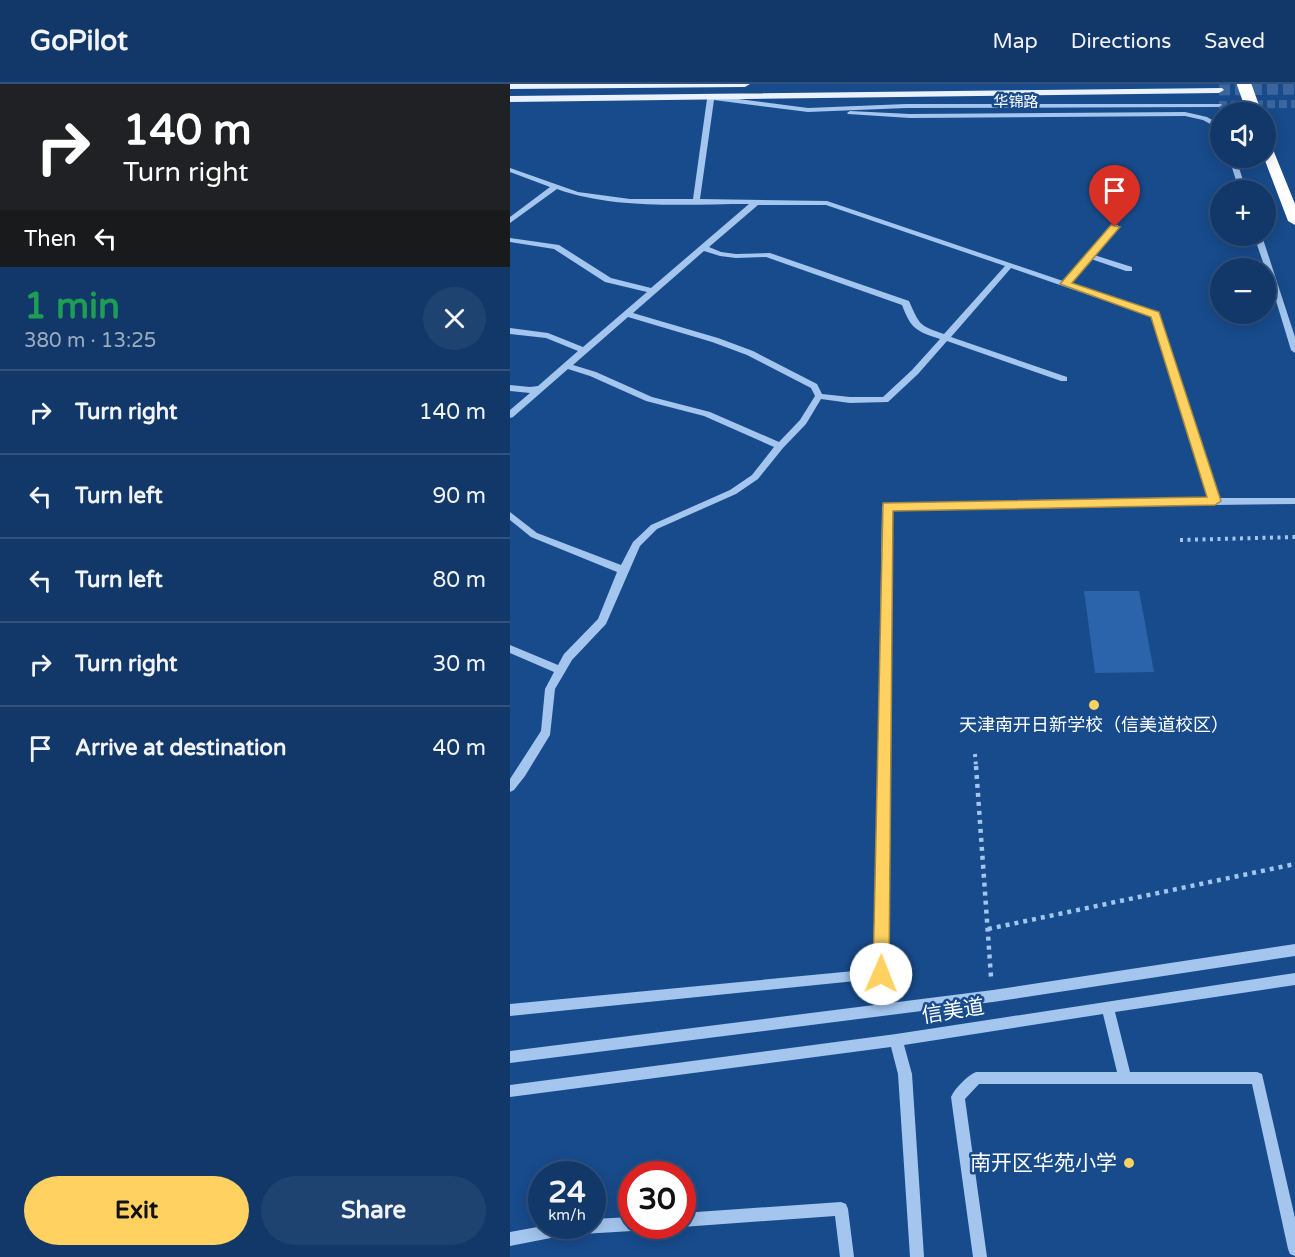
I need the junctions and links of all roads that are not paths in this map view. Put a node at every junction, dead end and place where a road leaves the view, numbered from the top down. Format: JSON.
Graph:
{"nodes":[{"id":1,"x":745,"y":84,"type":"edge"},
{"id":2,"x":1244,"y":84,"type":"edge"},
{"id":3,"x":712,"y":85,"type":"edge"},
{"id":4,"x":510,"y":86,"type":"edge"},
{"id":5,"x":1219,"y":90,"type":"tunnel mouth"},
{"id":6,"x":706,"y":97,"type":"junction"},
{"id":7,"x":510,"y":99,"type":"edge"},
{"id":8,"x":1250,"y":102,"type":"edge"},
{"id":9,"x":1210,"y":105,"type":"tunnel mouth"},
{"id":10,"x":808,"y":110,"type":"junction"},
{"id":11,"x":1210,"y":121,"type":"edge"},
{"id":12,"x":1274,"y":168,"type":"edge"},
{"id":13,"x":510,"y":170,"type":"edge"},
{"id":14,"x":555,"y":187,"type":"junction"},
{"id":15,"x":696,"y":202,"type":"junction"},
{"id":16,"x":756,"y":202,"type":"junction"},
{"id":17,"x":510,"y":221,"type":"edge"},
{"id":18,"x":1295,"y":221,"type":"edge"},
{"id":19,"x":1115,"y":227,"type":"dead end"},
{"id":20,"x":510,"y":240,"type":"edge"},
{"id":21,"x":1261,"y":246,"type":"edge"},
{"id":22,"x":702,"y":248,"type":"junction"},
{"id":23,"x":1089,"y":256,"type":"junction"},
{"id":24,"x":1010,"y":265,"type":"junction"},
{"id":25,"x":1130,"y":269,"type":"dead end"},
{"id":26,"x":1065,"y":284,"type":"junction"},
{"id":27,"x":652,"y":291,"type":"junction"},
{"id":28,"x":626,"y":314,"type":"junction"},
{"id":29,"x":510,"y":331,"type":"edge"},
{"id":30,"x":946,"y":336,"type":"junction"},
{"id":31,"x":583,"y":350,"type":"junction"},
{"id":32,"x":1295,"y":350,"type":"edge"},
{"id":33,"x":566,"y":366,"type":"junction"},
{"id":34,"x":1064,"y":379,"type":"dead end"},
{"id":35,"x":510,"y":388,"type":"edge"},
{"id":36,"x":542,"y":388,"type":"junction"},
{"id":37,"x":819,"y":396,"type":"junction"},
{"id":38,"x":510,"y":415,"type":"edge"},
{"id":39,"x":780,"y":446,"type":"junction"},
{"id":40,"x":1215,"y":501,"type":"junction"},
{"id":41,"x":1295,"y":501,"type":"edge"},
{"id":42,"x":510,"y":515,"type":"edge"},
{"id":43,"x":623,"y":570,"type":"junction"},
{"id":44,"x":510,"y":649,"type":"edge"},
{"id":45,"x":561,"y":670,"type":"junction"},
{"id":46,"x":510,"y":787,"type":"edge"},
{"id":47,"x":1295,"y":950,"type":"edge"},
{"id":48,"x":1295,"y":979,"type":"edge"},
{"id":49,"x":1107,"y":1007,"type":"junction"},
{"id":50,"x":510,"y":1010,"type":"edge"},
{"id":51,"x":896,"y":1040,"type":"junction"},
{"id":52,"x":510,"y":1057,"type":"edge"},
{"id":53,"x":1125,"y":1078,"type":"junction"},
{"id":54,"x":510,"y":1091,"type":"edge"},
{"id":55,"x":696,"y":1219,"type":"edge"},
{"id":56,"x":618,"y":1225,"type":"edge"},
{"id":57,"x":510,"y":1239,"type":"edge"},
{"id":58,"x":1295,"y":1249,"type":"edge"},
{"id":59,"x":847,"y":1257,"type":"edge"},
{"id":60,"x":917,"y":1257,"type":"edge"},
{"id":61,"x":980,"y":1257,"type":"edge"}],
"edges":[{"from":1,"to":3,"type":"main road"},
{"from":2,"to":8,"type":"highway","bridge":true},
{"from":3,"to":4,"type":"main road"},
{"from":5,"to":6,"type":"main road"},
{"from":6,"to":7,"type":"main road"},
{"from":6,"to":10,"type":"street"},
{"from":6,"to":15,"type":"street"},
{"from":9,"to":10,"type":"street"},
{"from":10,"to":11,"type":"street","name":"华锦路"},
{"from":12,"to":18,"type":"highway"},
{"from":13,"to":14,"type":"street"},
{"from":14,"to":15,"type":"street"},
{"from":14,"to":17,"type":"street"},
{"from":15,"to":16,"type":"street"},
{"from":16,"to":22,"type":"street"},
{"from":16,"to":24,"type":"street"},
{"from":19,"to":23,"type":"street"},
{"from":20,"to":27,"type":"street"},
{"from":21,"to":32,"type":"street"},
{"from":22,"to":27,"type":"street"},
{"from":22,"to":30,"type":"street"},
{"from":23,"to":25,"type":"street"},
{"from":23,"to":26,"type":"street"},
{"from":24,"to":26,"type":"street"},
{"from":24,"to":30,"type":"street"},
{"from":26,"to":40,"type":"street"},
{"from":27,"to":28,"type":"street"},
{"from":28,"to":31,"type":"street"},
{"from":28,"to":37,"type":"street"},
{"from":29,"to":31,"type":"street"},
{"from":30,"to":34,"type":"street"},
{"from":30,"to":37,"type":"street"},
{"from":31,"to":33,"type":"street"},
{"from":33,"to":36,"type":"street"},
{"from":33,"to":39,"type":"street"},
{"from":35,"to":36,"type":"street"},
{"from":36,"to":38,"type":"street"},
{"from":37,"to":39,"type":"street"},
{"from":39,"to":43,"type":"street"},
{"from":40,"to":41,"type":"street"},
{"from":40,"to":50,"type":"street"},
{"from":42,"to":43,"type":"street"},
{"from":43,"to":45,"type":"street"},
{"from":44,"to":45,"type":"street"},
{"from":45,"to":46,"type":"street"},
{"from":47,"to":52,"type":"street","name":"信美道"},
{"from":48,"to":49,"type":"street","name":"信美道"},
{"from":49,"to":51,"type":"street","name":"信美道"},
{"from":49,"to":53,"type":"street"},
{"from":51,"to":54,"type":"street","name":"信美道"},
{"from":51,"to":60,"type":"street"},
{"from":53,"to":58,"type":"street"},
{"from":53,"to":61,"type":"street"},
{"from":55,"to":59,"type":"street"},
{"from":56,"to":57,"type":"street"}]}
